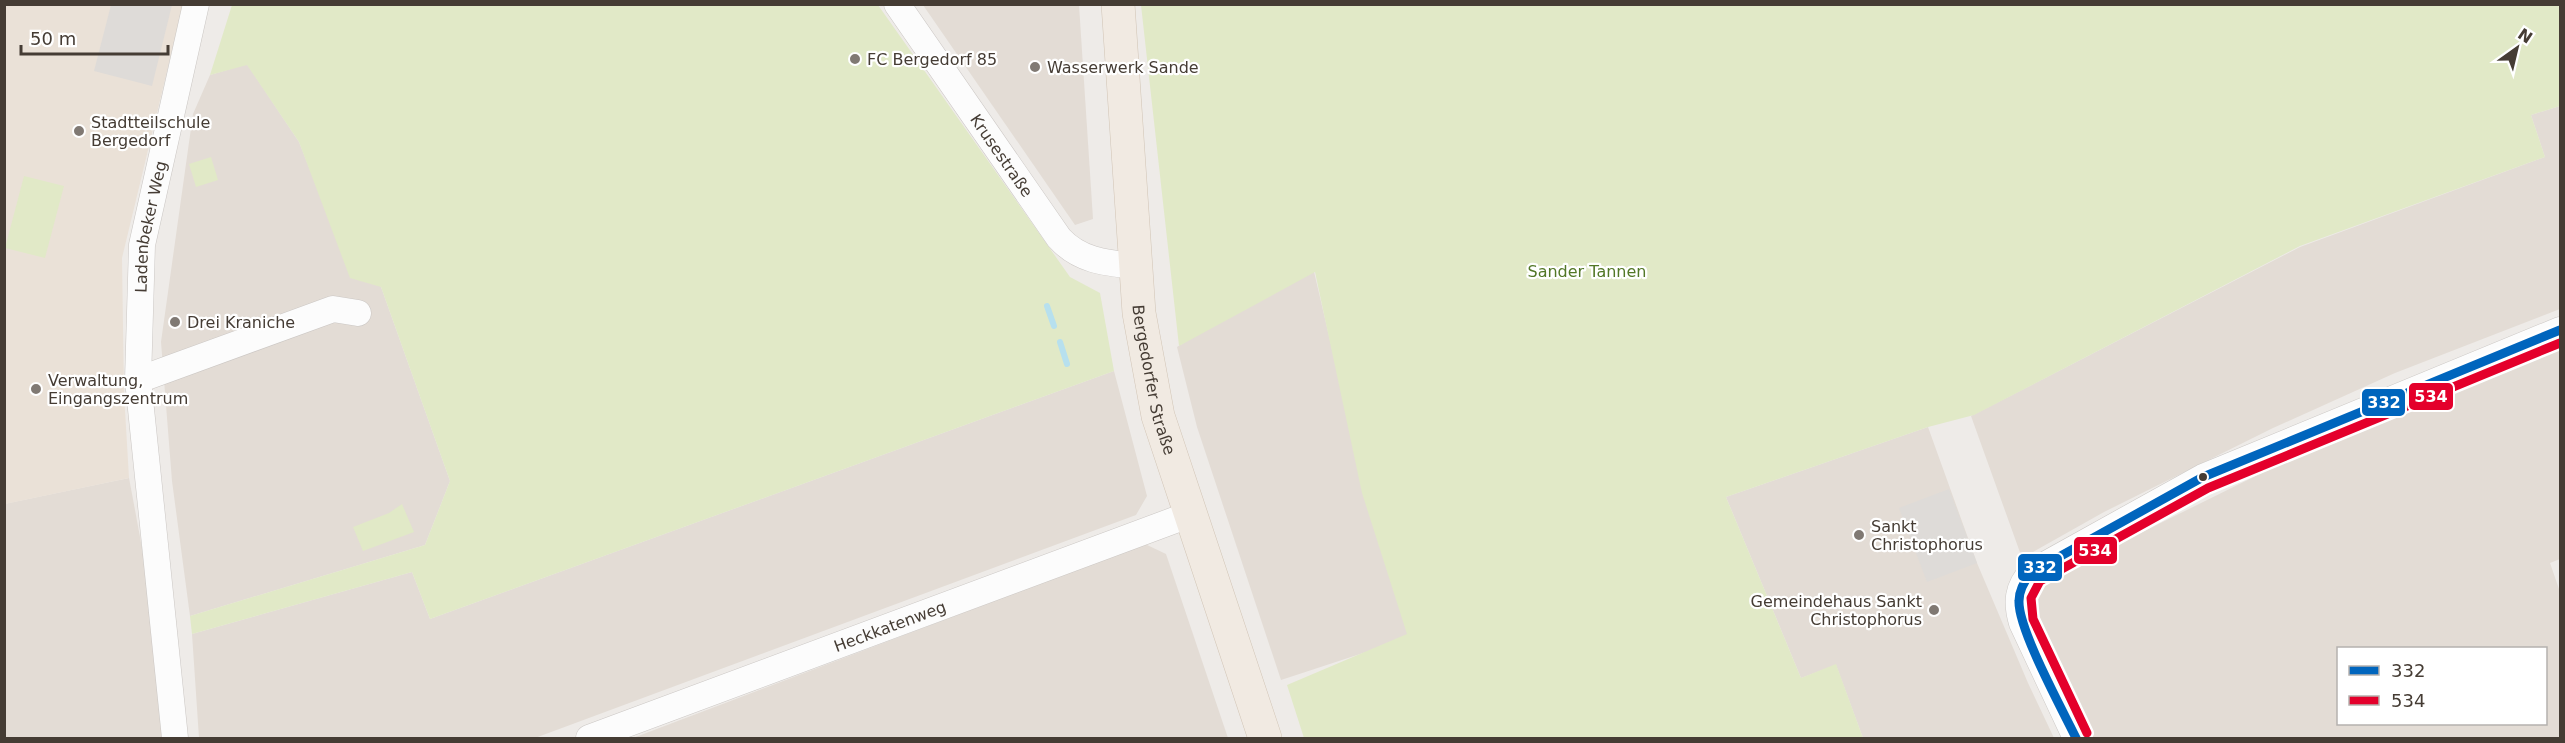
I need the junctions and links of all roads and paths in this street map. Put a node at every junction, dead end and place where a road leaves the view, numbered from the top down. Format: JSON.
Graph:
{"nodes":[{"id":1,"x":196,"y":4,"type":"edge"},
{"id":2,"x":897,"y":4,"type":"edge"},
{"id":3,"x":1118,"y":4,"type":"edge"},
{"id":4,"x":1136,"y":267,"type":"junction"},
{"id":5,"x":358,"y":313,"type":"dead end"},
{"id":6,"x":2560,"y":330,"type":"edge"},
{"id":7,"x":138,"y":380,"type":"junction"},
{"id":8,"x":1191,"y":514,"type":"junction"},
{"id":9,"x":175,"y":738,"type":"edge"},
{"id":10,"x":589,"y":738,"type":"edge"},
{"id":11,"x":1265,"y":738,"type":"edge"},
{"id":12,"x":2076,"y":738,"type":"edge"}],
"edges":[{"from":1,"to":7,"type":"street","name":"Ladenbeker Weg"},
{"from":2,"to":4,"type":"street","name":"Krusestraße"},
{"from":3,"to":4,"type":"main road","name":"Bergedorfer Straße"},
{"from":4,"to":8,"type":"main road","name":"Bergedorfer Straße"},
{"from":5,"to":7,"type":"street"},
{"from":6,"to":12,"type":"street"},
{"from":7,"to":9,"type":"street","name":"Ladenbeker Weg"},
{"from":8,"to":10,"type":"street","name":"Heckkatenweg"},
{"from":8,"to":11,"type":"main road","name":"Bergedorfer Straße"}]}
